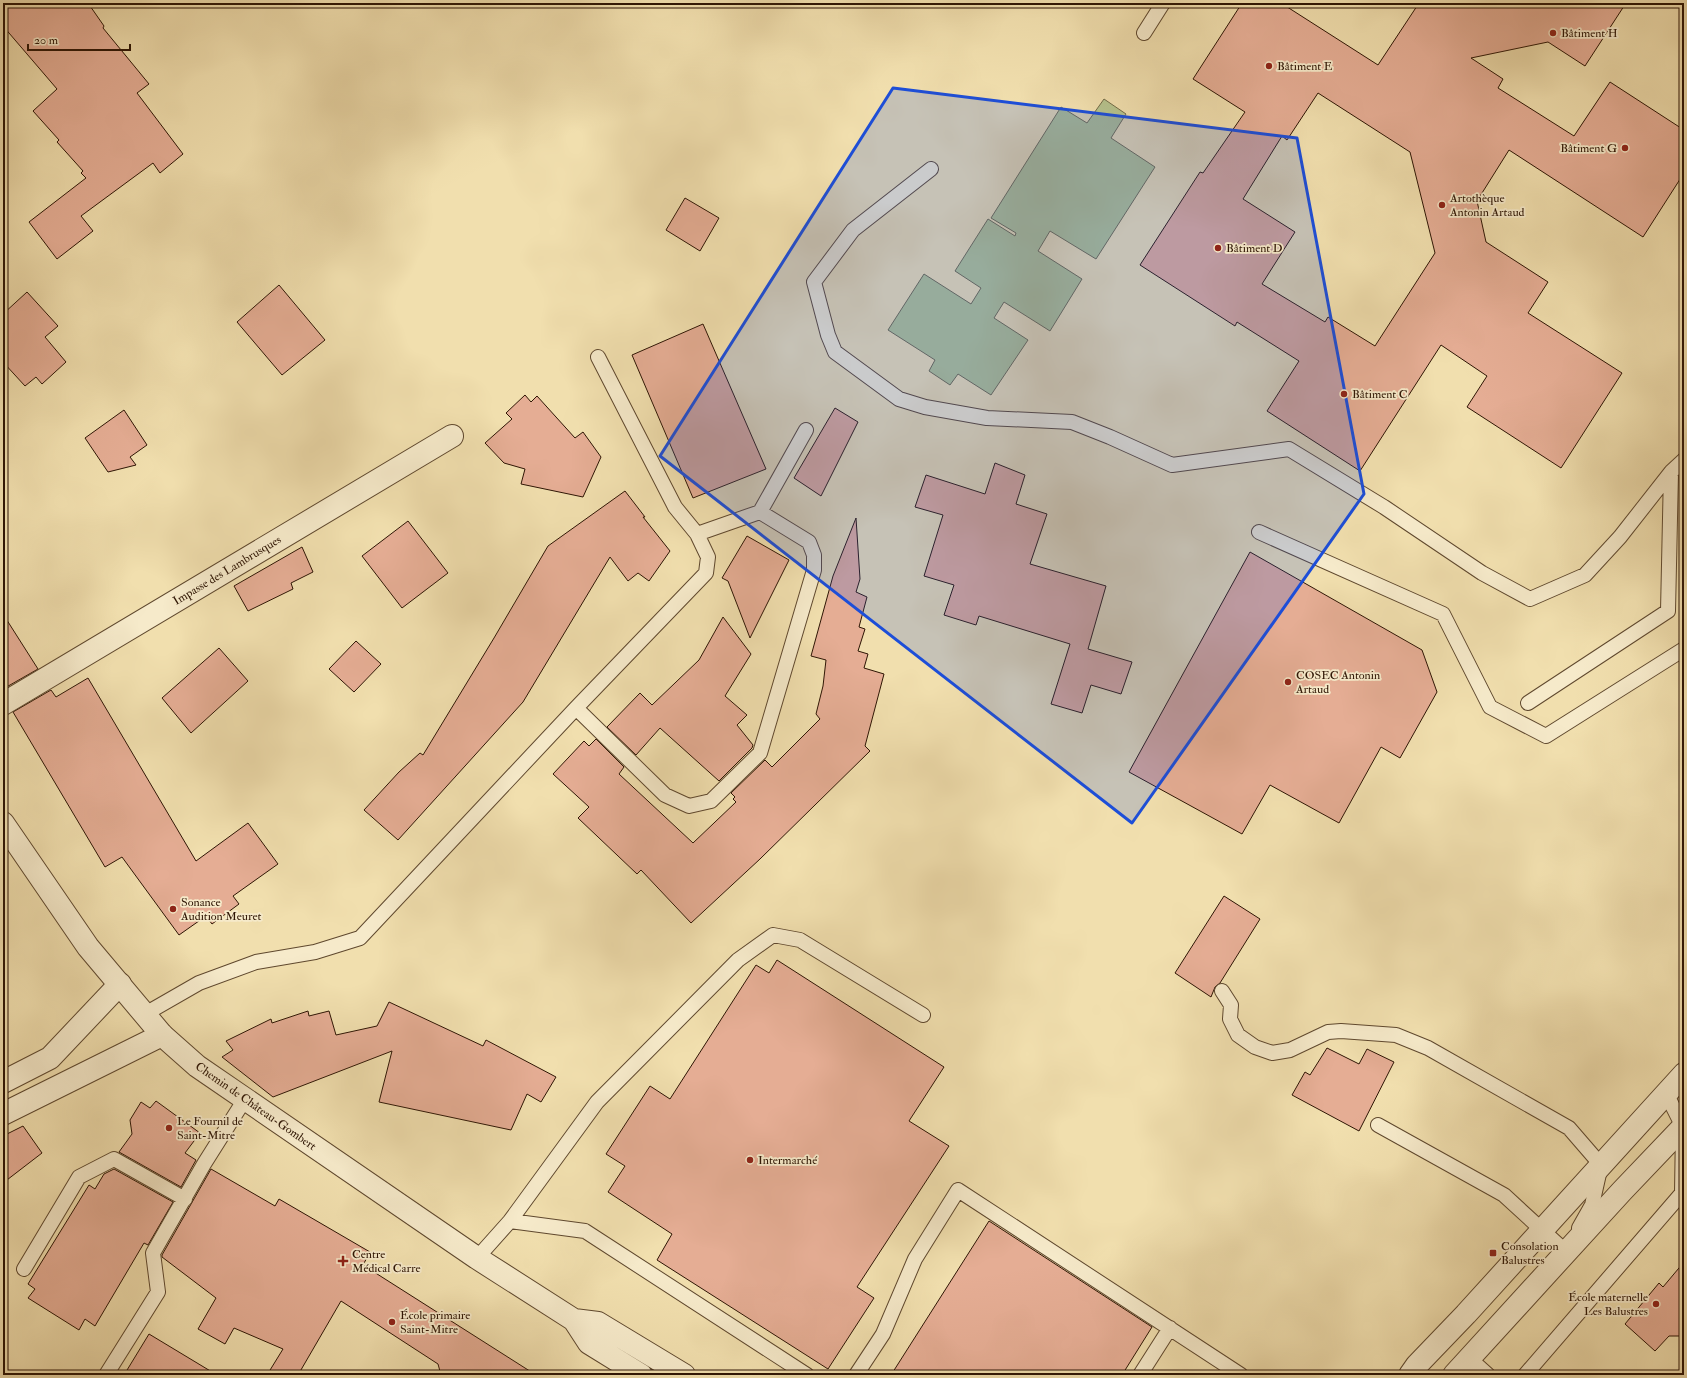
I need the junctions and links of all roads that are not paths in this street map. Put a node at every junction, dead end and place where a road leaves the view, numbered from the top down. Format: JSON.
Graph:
{"nodes":[{"id":1,"x":1163,"y":3,"type":"edge"},
{"id":2,"x":1144,"y":33,"type":"dead end"},
{"id":3,"x":931,"y":169,"type":"dead end"},
{"id":4,"x":598,"y":356,"type":"dead end"},
{"id":5,"x":806,"y":430,"type":"dead end"},
{"id":6,"x":452,"y":436,"type":"dead end"},
{"id":7,"x":1684,"y":460,"type":"edge"},
{"id":8,"x":1672,"y":472,"type":"junction"},
{"id":9,"x":760,"y":512,"type":"junction"},
{"id":10,"x":1259,"y":532,"type":"dead end"},
{"id":11,"x":697,"y":534,"type":"junction"},
{"id":12,"x":1684,"y":649,"type":"edge"},
{"id":13,"x":1528,"y":703,"type":"dead end"},
{"id":14,"x":3,"y":704,"type":"edge"},
{"id":15,"x":576,"y":708,"type":"junction"},
{"id":16,"x":3,"y":823,"type":"edge"},
{"id":17,"x":120,"y":984,"type":"junction"},
{"id":18,"x":1222,"y":991,"type":"dead end"},
{"id":19,"x":145,"y":1014,"type":"junction"},
{"id":20,"x":923,"y":1016,"type":"dead end"},
{"id":21,"x":162,"y":1035,"type":"junction"},
{"id":22,"x":1684,"y":1074,"type":"edge"},
{"id":23,"x":3,"y":1082,"type":"edge"},
{"id":24,"x":1666,"y":1093,"type":"junction"},
{"id":25,"x":244,"y":1099,"type":"junction"},
{"id":26,"x":3,"y":1114,"type":"edge"},
{"id":27,"x":1378,"y":1125,"type":"dead end"},
{"id":28,"x":1684,"y":1127,"type":"edge"},
{"id":29,"x":1601,"y":1165,"type":"junction"},
{"id":30,"x":185,"y":1199,"type":"junction"},
{"id":31,"x":510,"y":1221,"type":"junction"},
{"id":32,"x":1542,"y":1230,"type":"junction"},
{"id":33,"x":1566,"y":1252,"type":"junction"},
{"id":34,"x":477,"y":1258,"type":"junction"},
{"id":35,"x":24,"y":1269,"type":"dead end"},
{"id":36,"x":574,"y":1320,"type":"junction"},
{"id":37,"x":1170,"y":1328,"type":"junction"},
{"id":38,"x":1469,"y":1358,"type":"junction"},
{"id":39,"x":106,"y":1375,"type":"edge"},
{"id":40,"x":641,"y":1375,"type":"edge"},
{"id":41,"x":684,"y":1375,"type":"edge"},
{"id":42,"x":807,"y":1375,"type":"edge"},
{"id":43,"x":856,"y":1375,"type":"edge"},
{"id":44,"x":1140,"y":1375,"type":"edge"},
{"id":45,"x":1241,"y":1375,"type":"edge"},
{"id":46,"x":1410,"y":1375,"type":"edge"},
{"id":47,"x":1454,"y":1375,"type":"edge"},
{"id":48,"x":1488,"y":1375,"type":"edge"},
{"id":49,"x":1525,"y":1375,"type":"edge"}],
"edges":[{"from":1,"to":2,"type":"lane"},
{"from":3,"to":8,"type":"lane"},
{"from":4,"to":11,"type":"lane"},
{"from":5,"to":9,"type":"lane"},
{"from":6,"to":14,"type":"street","name":"Impasse des Lambrusques"},
{"from":7,"to":8,"type":"lane"},
{"from":8,"to":13,"type":"lane"},
{"from":9,"to":11,"type":"lane"},
{"from":9,"to":15,"type":"lane"},
{"from":10,"to":12,"type":"lane"},
{"from":11,"to":15,"type":"lane"},
{"from":15,"to":19,"type":"lane"},
{"from":16,"to":17,"type":"street","name":"Chemin de Château-Gombert"},
{"from":17,"to":19,"type":"street","name":"Chemin de Château-Gombert"},
{"from":17,"to":23,"type":"street"},
{"from":18,"to":29,"type":"lane"},
{"from":19,"to":21,"type":"street","name":"Chemin de Château-Gombert"},
{"from":20,"to":31,"type":"lane"},
{"from":21,"to":25,"type":"street","name":"Chemin de Château-Gombert"},
{"from":21,"to":26,"type":"street"},
{"from":22,"to":24,"type":"street"},
{"from":24,"to":28,"type":"lane"},
{"from":24,"to":29,"type":"street"},
{"from":25,"to":30,"type":"lane"},
{"from":25,"to":34,"type":"street","name":"Chemin de Château-Gombert"},
{"from":27,"to":32,"type":"lane"},
{"from":28,"to":33,"type":"street"},
{"from":28,"to":49,"type":"lane"},
{"from":29,"to":32,"type":"street"},
{"from":29,"to":33,"type":"lane"},
{"from":30,"to":35,"type":"lane"},
{"from":30,"to":39,"type":"lane"},
{"from":31,"to":34,"type":"lane"},
{"from":31,"to":42,"type":"lane"},
{"from":32,"to":33,"type":"lane"},
{"from":32,"to":46,"type":"street"},
{"from":33,"to":38,"type":"street"},
{"from":34,"to":36,"type":"street","name":"Chemin de Château-Gombert"},
{"from":36,"to":40,"type":"street","name":"Chemin de Château-Gombert"},
{"from":36,"to":41,"type":"street","name":"Chemin de Château-Gombert"},
{"from":37,"to":43,"type":"lane"},
{"from":37,"to":44,"type":"lane"},
{"from":37,"to":45,"type":"lane"},
{"from":38,"to":47,"type":"street"},
{"from":38,"to":48,"type":"lane"}]}
